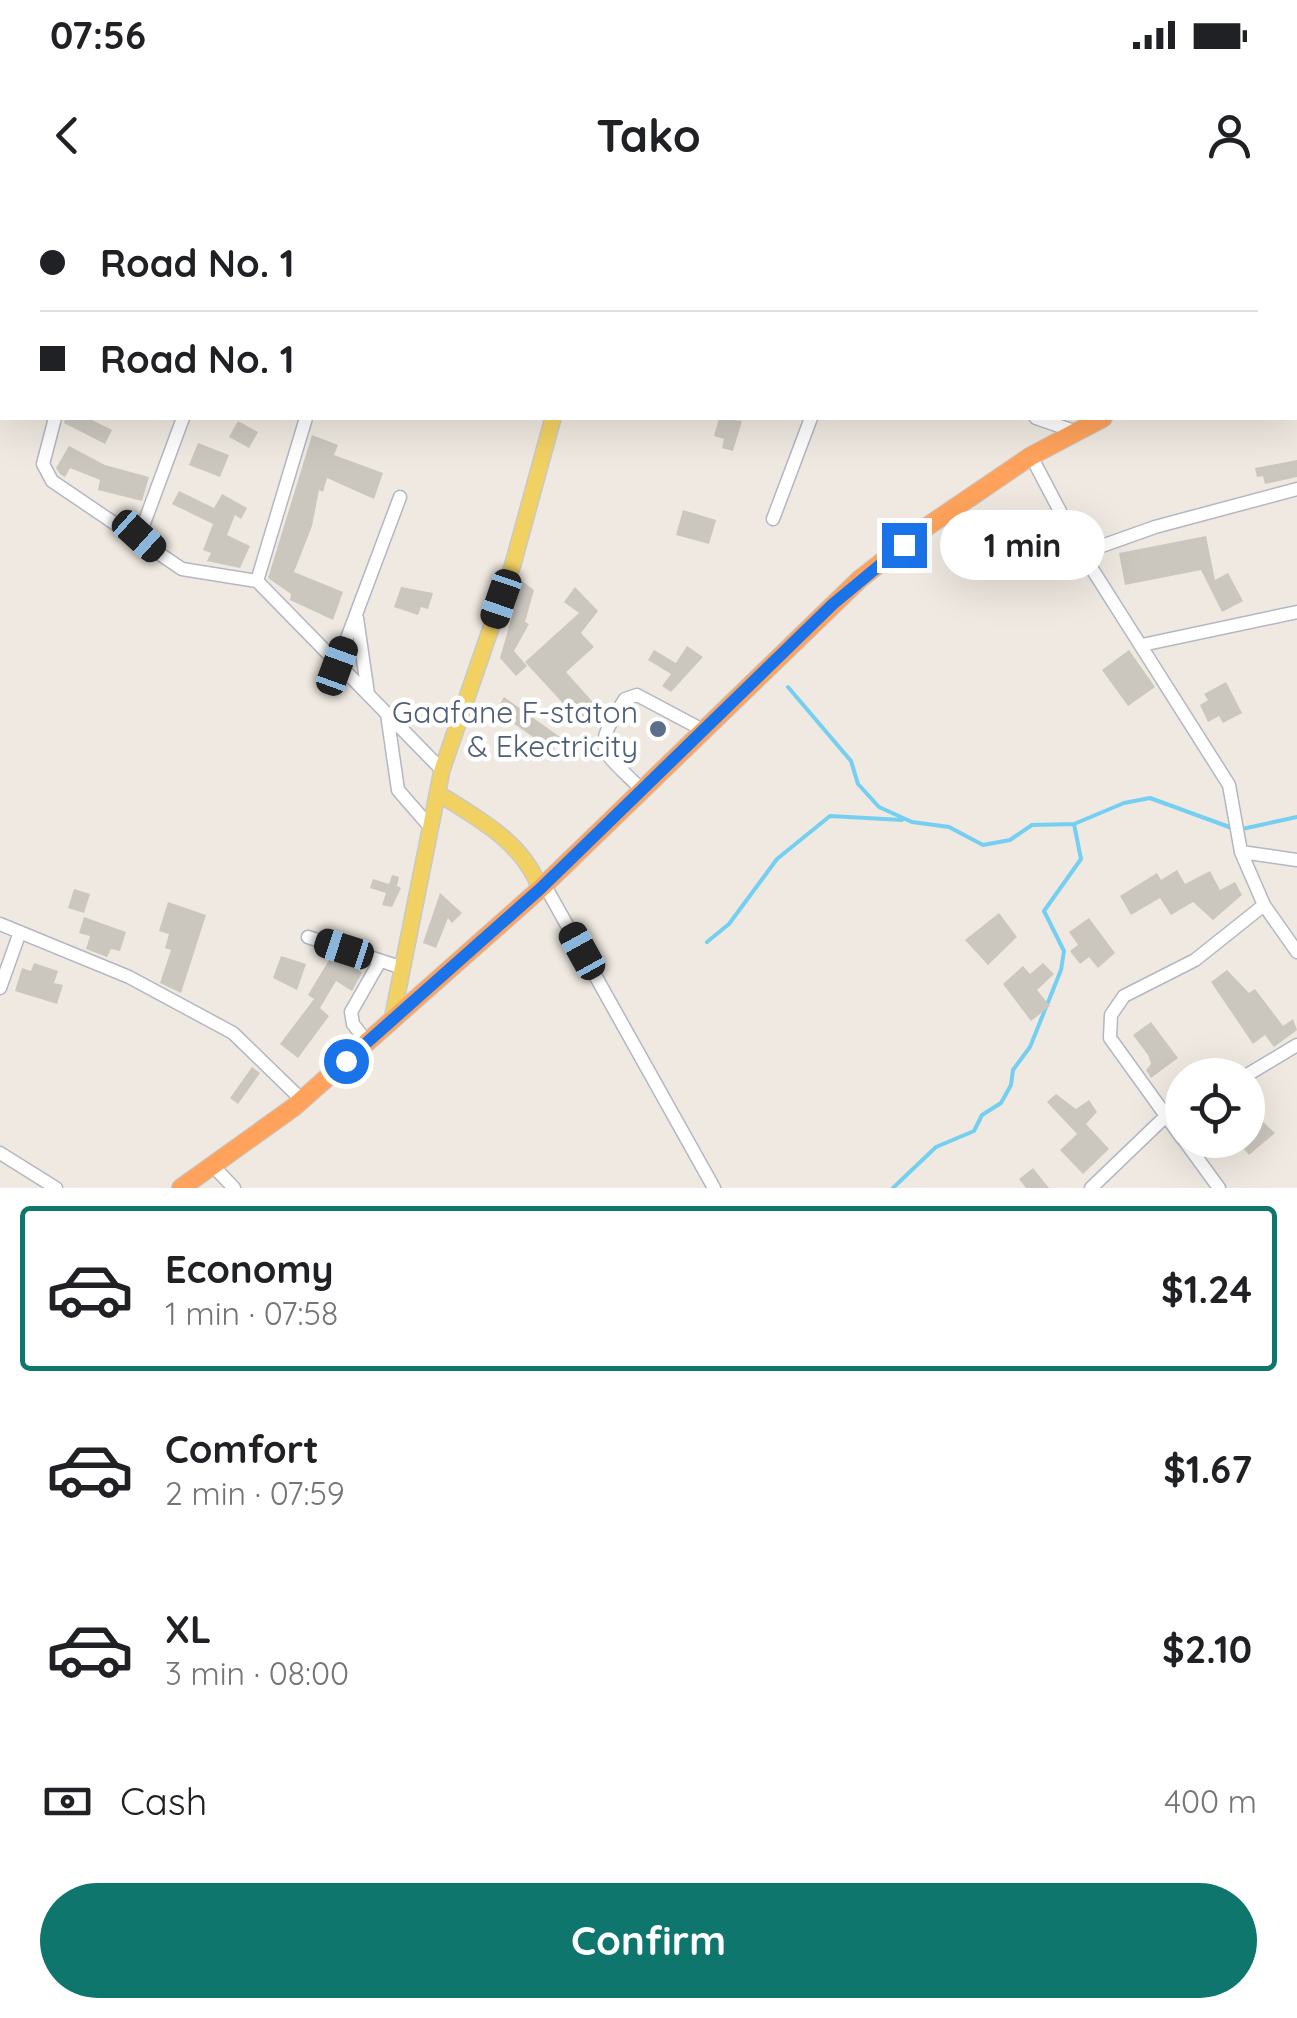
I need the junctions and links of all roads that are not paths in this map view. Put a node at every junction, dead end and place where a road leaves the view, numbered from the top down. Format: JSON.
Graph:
{"nodes":[{"id":1,"x":55,"y":420,"type":"edge"},
{"id":2,"x":182,"y":420,"type":"edge"},
{"id":3,"x":305,"y":420,"type":"edge"},
{"id":4,"x":551,"y":420,"type":"edge"},
{"id":5,"x":810,"y":420,"type":"edge"},
{"id":6,"x":1042,"y":420,"type":"edge"},
{"id":7,"x":1099,"y":420,"type":"edge"},
{"id":8,"x":1077,"y":432,"type":"junction"},
{"id":9,"x":1031,"y":456,"type":"junction"},
{"id":10,"x":1297,"y":489,"type":"edge"},
{"id":11,"x":400,"y":498,"type":"dead end"},
{"id":12,"x":774,"y":519,"type":"dead end"},
{"id":13,"x":139,"y":536,"type":"junction"},
{"id":14,"x":1082,"y":553,"type":"junction"},
{"id":15,"x":257,"y":580,"type":"junction"},
{"id":16,"x":1297,"y":612,"type":"edge"},
{"id":17,"x":356,"y":614,"type":"junction"},
{"id":18,"x":1142,"y":645,"type":"junction"},
{"id":19,"x":337,"y":666,"type":"junction"},
{"id":20,"x":368,"y":694,"type":"junction"},
{"id":21,"x":387,"y":712,"type":"junction"},
{"id":22,"x":701,"y":729,"type":"junction"},
{"id":23,"x":442,"y":770,"type":"junction"},
{"id":24,"x":641,"y":789,"type":"junction"},
{"id":25,"x":439,"y":794,"type":"junction"},
{"id":26,"x":431,"y":828,"type":"junction"},
{"id":27,"x":1240,"y":852,"type":"junction"},
{"id":28,"x":1297,"y":860,"type":"edge"},
{"id":29,"x":542,"y":886,"type":"junction"},
{"id":30,"x":1264,"y":906,"type":"junction"},
{"id":31,"x":0,"y":924,"type":"edge"},
{"id":32,"x":20,"y":932,"type":"junction"},
{"id":33,"x":308,"y":937,"type":"dead end"},
{"id":34,"x":1297,"y":952,"type":"edge"},
{"id":35,"x":380,"y":961,"type":"junction"},
{"id":36,"x":403,"y":968,"type":"junction"},
{"id":37,"x":0,"y":988,"type":"edge"},
{"id":38,"x":392,"y":1020,"type":"junction"},
{"id":39,"x":367,"y":1042,"type":"junction"},
{"id":40,"x":1297,"y":1046,"type":"edge"},
{"id":41,"x":1265,"y":1064,"type":"edge"},
{"id":42,"x":302,"y":1100,"type":"junction"},
{"id":43,"x":1165,"y":1108,"type":"edge"},
{"id":44,"x":1165,"y":1126,"type":"edge"},
{"id":45,"x":0,"y":1153,"type":"edge"},
{"id":46,"x":1197,"y":1158,"type":"edge"},
{"id":47,"x":214,"y":1167,"type":"junction"},
{"id":48,"x":56,"y":1188,"type":"edge"},
{"id":49,"x":181,"y":1188,"type":"edge"},
{"id":50,"x":234,"y":1188,"type":"edge"},
{"id":51,"x":714,"y":1188,"type":"edge"},
{"id":52,"x":1091,"y":1188,"type":"edge"},
{"id":53,"x":1219,"y":1188,"type":"edge"}],
"edges":[{"from":1,"to":13,"type":"street"},
{"from":2,"to":13,"type":"street"},
{"from":3,"to":15,"type":"street"},
{"from":4,"to":23,"type":"main road"},
{"from":5,"to":12,"type":"street"},
{"from":6,"to":8,"type":"street"},
{"from":7,"to":8,"type":"highway"},
{"from":8,"to":9,"type":"highway"},
{"from":9,"to":14,"type":"street"},
{"from":9,"to":22,"type":"highway"},
{"from":10,"to":14,"type":"street"},
{"from":11,"to":17,"type":"street"},
{"from":13,"to":15,"type":"street"},
{"from":14,"to":18,"type":"street"},
{"from":15,"to":19,"type":"street"},
{"from":16,"to":18,"type":"street"},
{"from":17,"to":19,"type":"street"},
{"from":17,"to":20,"type":"street"},
{"from":18,"to":27,"type":"street"},
{"from":19,"to":20,"type":"street"},
{"from":20,"to":21,"type":"street"},
{"from":21,"to":23,"type":"street"},
{"from":21,"to":26,"type":"street"},
{"from":22,"to":24,"type":"highway"},
{"from":22,"to":24,"type":"street"},
{"from":23,"to":25,"type":"main road"},
{"from":24,"to":29,"type":"highway"},
{"from":25,"to":26,"type":"main road"},
{"from":25,"to":29,"type":"main road"},
{"from":26,"to":36,"type":"main road"},
{"from":27,"to":28,"type":"street"},
{"from":27,"to":30,"type":"street"},
{"from":29,"to":38,"type":"highway"},
{"from":29,"to":51,"type":"street"},
{"from":30,"to":34,"type":"street"},
{"from":30,"to":43,"type":"street"},
{"from":31,"to":32,"type":"street"},
{"from":32,"to":37,"type":"street"},
{"from":32,"to":42,"type":"street"},
{"from":33,"to":35,"type":"street"},
{"from":35,"to":36,"type":"street"},
{"from":35,"to":39,"type":"street"},
{"from":36,"to":38,"type":"main road"},
{"from":38,"to":39,"type":"highway"},
{"from":39,"to":42,"type":"highway"},
{"from":40,"to":41,"type":"street"},
{"from":42,"to":47,"type":"highway"},
{"from":44,"to":52,"type":"street"},
{"from":45,"to":48,"type":"street"},
{"from":46,"to":53,"type":"street"},
{"from":47,"to":49,"type":"highway"},
{"from":47,"to":50,"type":"street"}]}
